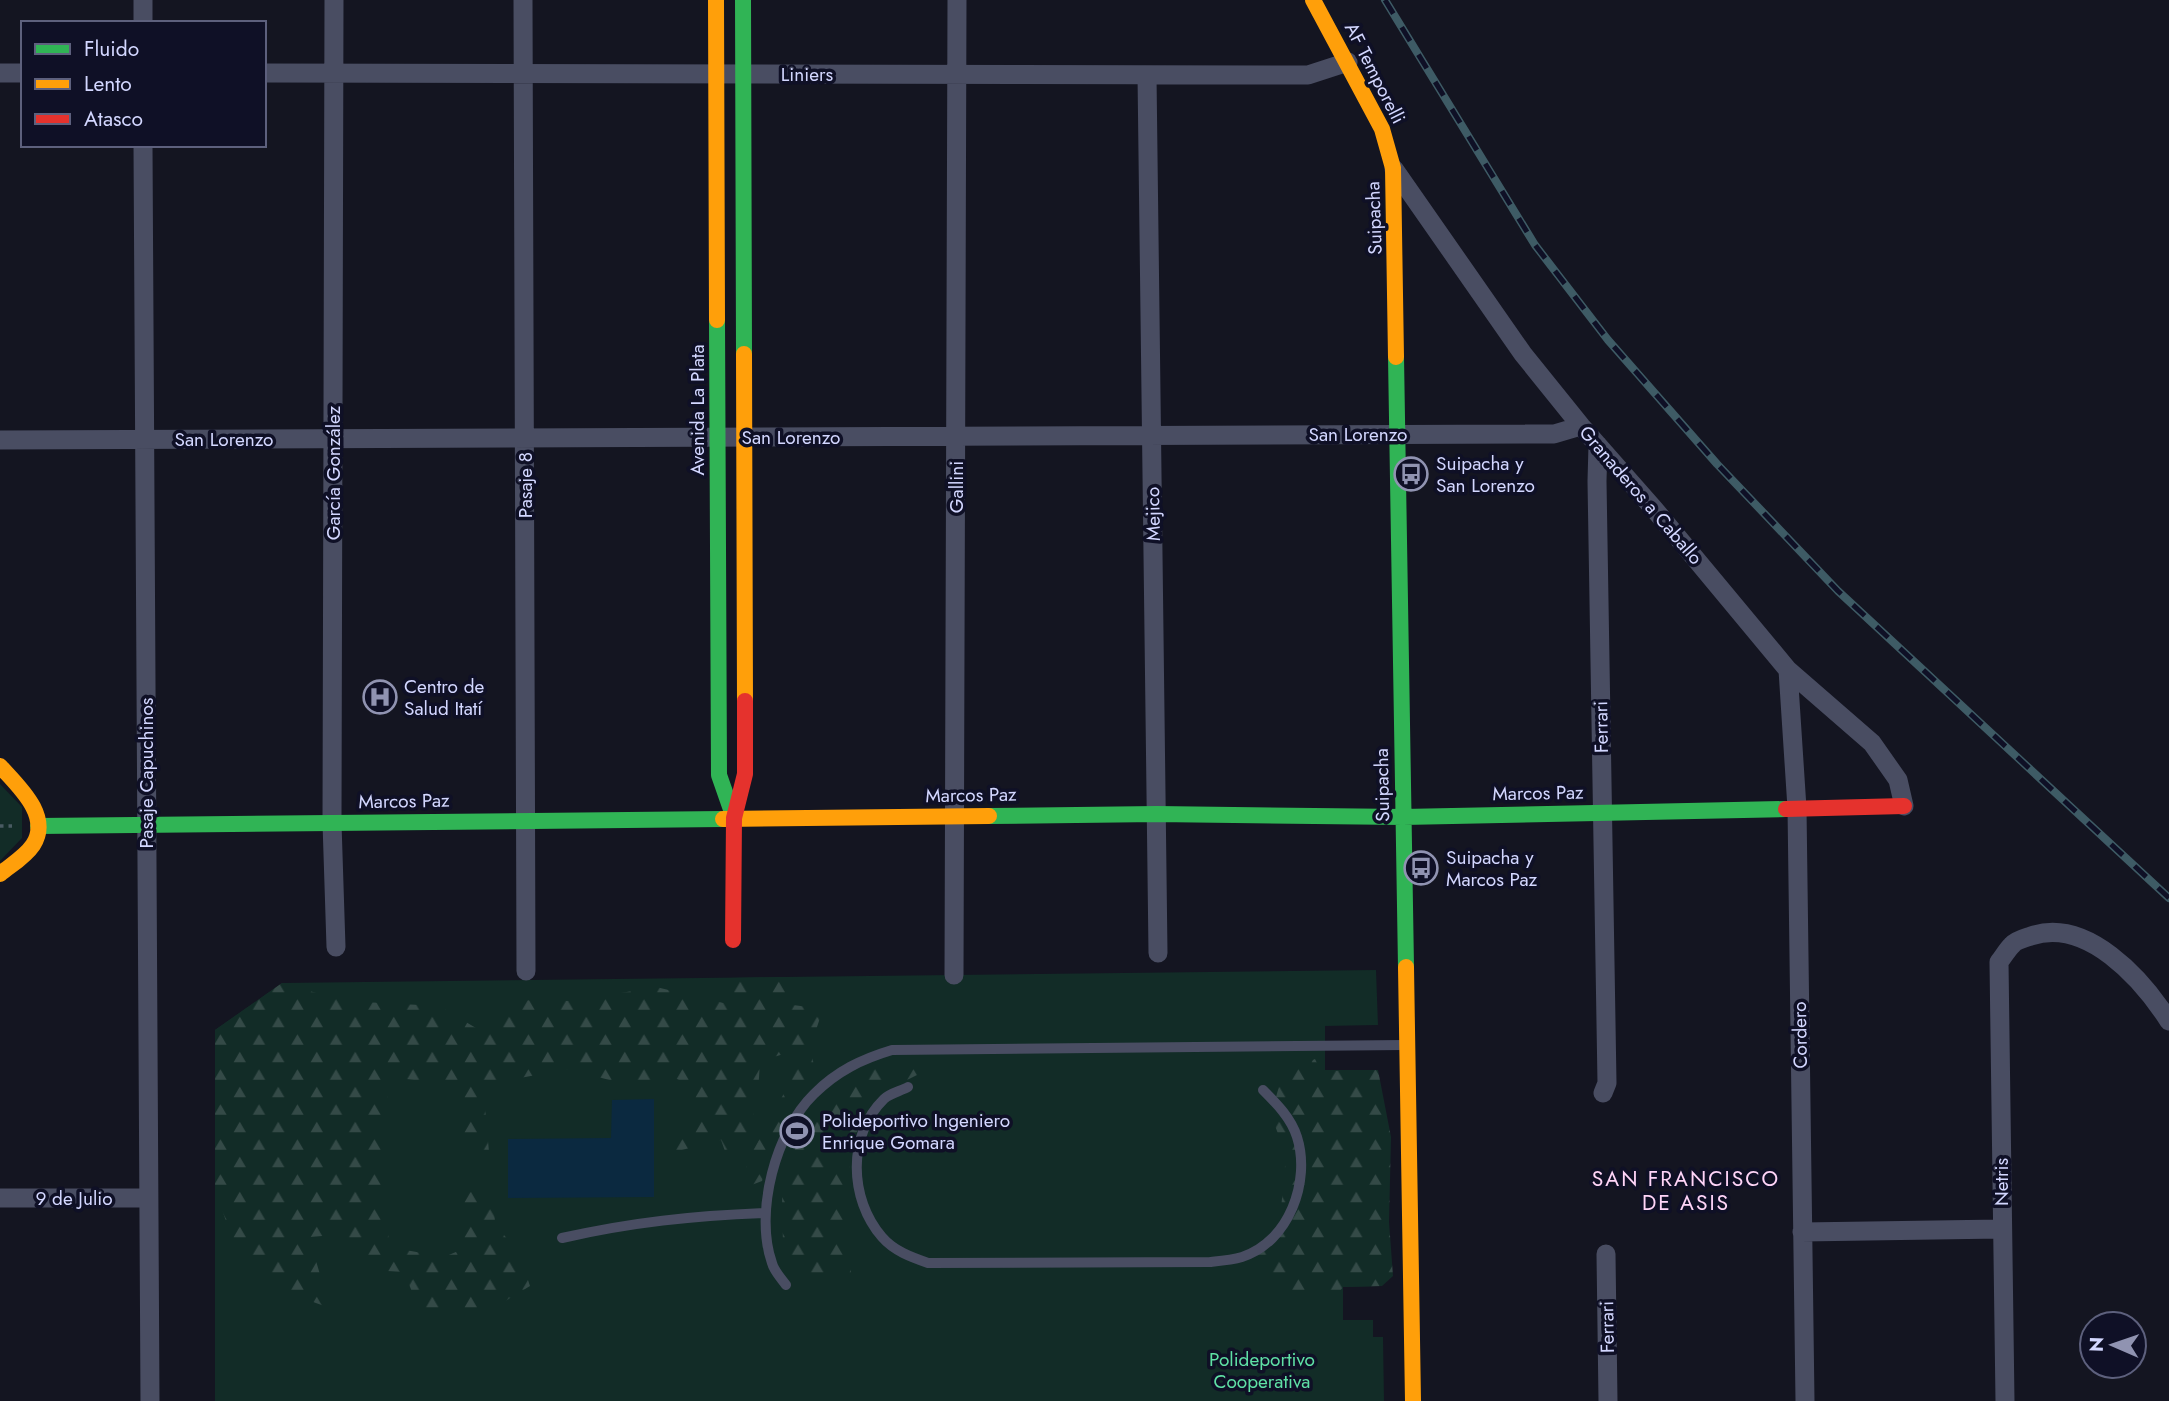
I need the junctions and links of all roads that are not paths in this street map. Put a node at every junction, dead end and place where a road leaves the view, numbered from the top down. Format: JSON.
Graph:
{"nodes":[{"id":1,"x":143,"y":0,"type":"edge"},
{"id":2,"x":334,"y":0,"type":"edge"},
{"id":3,"x":523,"y":0,"type":"edge"},
{"id":4,"x":716,"y":0,"type":"edge"},
{"id":5,"x":743,"y":0,"type":"edge"},
{"id":6,"x":957,"y":0,"type":"edge"},
{"id":7,"x":1313,"y":0,"type":"edge"},
{"id":8,"x":143,"y":21,"type":"edge"},
{"id":9,"x":1348,"y":62,"type":"junction"},
{"id":10,"x":0,"y":73,"type":"edge"},
{"id":11,"x":21,"y":73,"type":"edge"},
{"id":12,"x":266,"y":73,"type":"edge"},
{"id":13,"x":334,"y":74,"type":"junction"},
{"id":14,"x":523,"y":74,"type":"junction"},
{"id":15,"x":716,"y":74,"type":"junction"},
{"id":16,"x":743,"y":74,"type":"junction"},
{"id":17,"x":957,"y":74,"type":"junction"},
{"id":18,"x":1147,"y":75,"type":"junction"},
{"id":19,"x":143,"y":147,"type":"edge"},
{"id":20,"x":1393,"y":168,"type":"junction"},
{"id":21,"x":1581,"y":426,"type":"junction"},
{"id":22,"x":1398,"y":434,"type":"junction"},
{"id":23,"x":1152,"y":435,"type":"junction"},
{"id":24,"x":956,"y":436,"type":"junction"},
{"id":25,"x":718,"y":437,"type":"junction"},
{"id":26,"x":744,"y":437,"type":"junction"},
{"id":27,"x":525,"y":438,"type":"junction"},
{"id":28,"x":333,"y":439,"type":"junction"},
{"id":29,"x":0,"y":440,"type":"edge"},
{"id":30,"x":145,"y":440,"type":"junction"},
{"id":31,"x":1598,"y":444,"type":"junction"},
{"id":32,"x":1788,"y":670,"type":"junction"},
{"id":33,"x":0,"y":766,"type":"edge"},
{"id":34,"x":1904,"y":806,"type":"joint"},
{"id":35,"x":1797,"y":808,"type":"junction"},
{"id":36,"x":1602,"y":813,"type":"junction"},
{"id":37,"x":1157,"y":814,"type":"junction"},
{"id":38,"x":955,"y":816,"type":"junction"},
{"id":39,"x":1403,"y":817,"type":"junction"},
{"id":40,"x":734,"y":818,"type":"junction"},
{"id":41,"x":525,"y":821,"type":"junction"},
{"id":42,"x":332,"y":823,"type":"junction"},
{"id":43,"x":147,"y":825,"type":"junction"},
{"id":44,"x":38,"y":826,"type":"junction"},
{"id":45,"x":0,"y":874,"type":"edge"},
{"id":46,"x":733,"y":940,"type":"dead end"},
{"id":47,"x":335,"y":947,"type":"dead end"},
{"id":48,"x":1158,"y":953,"type":"dead end"},
{"id":49,"x":526,"y":971,"type":"dead end"},
{"id":50,"x":954,"y":975,"type":"dead end"},
{"id":51,"x":2169,"y":1021,"type":"edge"},
{"id":52,"x":1407,"y":1045,"type":"junction"},
{"id":53,"x":908,"y":1087,"type":"dead end"},
{"id":54,"x":1263,"y":1090,"type":"dead end"},
{"id":55,"x":1603,"y":1093,"type":"dead end"},
{"id":56,"x":0,"y":1198,"type":"edge"},
{"id":57,"x":148,"y":1198,"type":"junction"},
{"id":58,"x":764,"y":1213,"type":"junction"},
{"id":59,"x":2001,"y":1229,"type":"junction"},
{"id":60,"x":1802,"y":1232,"type":"junction"},
{"id":61,"x":562,"y":1238,"type":"dead end"},
{"id":62,"x":1606,"y":1254,"type":"dead end"},
{"id":63,"x":786,"y":1285,"type":"dead end"},
{"id":64,"x":150,"y":1401,"type":"edge"},
{"id":65,"x":1413,"y":1401,"type":"edge"},
{"id":66,"x":1608,"y":1401,"type":"edge"},
{"id":67,"x":1805,"y":1401,"type":"edge"},
{"id":68,"x":2005,"y":1401,"type":"edge"}],
"edges":[{"from":1,"to":8,"type":"street"},
{"from":2,"to":13,"type":"street","name":"García González"},
{"from":3,"to":14,"type":"street","name":"Pasaje 8"},
{"from":4,"to":15,"type":"street","name":"Avenida La Plata"},
{"from":5,"to":16,"type":"street","name":"Avenida La Plata"},
{"from":6,"to":17,"type":"street","name":"Gallini"},
{"from":7,"to":9,"type":"street","name":"AF Temporelli"},
{"from":9,"to":18,"type":"street","name":"Liniers"},
{"from":9,"to":20,"type":"street","name":"AF Temporelli"},
{"from":10,"to":11,"type":"street"},
{"from":12,"to":13,"type":"street","name":"Liniers"},
{"from":13,"to":14,"type":"street","name":"Liniers"},
{"from":13,"to":28,"type":"street","name":"García González"},
{"from":14,"to":15,"type":"street","name":"Liniers"},
{"from":14,"to":27,"type":"street","name":"Pasaje 8"},
{"from":15,"to":16,"type":"street","name":"Liniers"},
{"from":15,"to":25,"type":"street","name":"Avenida La Plata"},
{"from":16,"to":17,"type":"street","name":"Liniers"},
{"from":16,"to":26,"type":"street","name":"Avenida La Plata"},
{"from":17,"to":18,"type":"street","name":"Liniers"},
{"from":17,"to":24,"type":"street","name":"Gallini"},
{"from":18,"to":23,"type":"street","name":"Mejico"},
{"from":19,"to":30,"type":"street","name":"Pasaje Capuchinos"},
{"from":20,"to":21,"type":"street","name":"Granaderos a Caballo"},
{"from":20,"to":22,"type":"street","name":"Suipacha"},
{"from":21,"to":22,"type":"street","name":"San Lorenzo"},
{"from":21,"to":31,"type":"street","name":"Granaderos a Caballo"},
{"from":22,"to":23,"type":"street","name":"San Lorenzo"},
{"from":22,"to":39,"type":"street","name":"Suipacha"},
{"from":23,"to":24,"type":"street","name":"San Lorenzo"},
{"from":23,"to":37,"type":"street","name":"Mejico"},
{"from":24,"to":26,"type":"street","name":"San Lorenzo"},
{"from":24,"to":38,"type":"street","name":"Gallini"},
{"from":25,"to":26,"type":"street","name":"San Lorenzo"},
{"from":25,"to":27,"type":"street","name":"San Lorenzo"},
{"from":25,"to":40,"type":"street","name":"Avenida La Plata"},
{"from":26,"to":40,"type":"street","name":"Avenida La Plata"},
{"from":27,"to":28,"type":"street","name":"San Lorenzo"},
{"from":27,"to":41,"type":"street","name":"Pasaje 8"},
{"from":28,"to":30,"type":"street","name":"San Lorenzo"},
{"from":28,"to":42,"type":"street","name":"García González"},
{"from":29,"to":30,"type":"street","name":"San Lorenzo"},
{"from":30,"to":43,"type":"street","name":"Pasaje Capuchinos"},
{"from":31,"to":32,"type":"street","name":"Granaderos a Caballo"},
{"from":31,"to":36,"type":"street","name":"Ferrari"},
{"from":32,"to":34,"type":"street","name":"Granaderos a Caballo"},
{"from":32,"to":35,"type":"street","name":"Cordero"},
{"from":33,"to":44,"type":"street"},
{"from":34,"to":35,"type":"street","name":"Marcos Paz"},
{"from":35,"to":36,"type":"street","name":"Marcos Paz"},
{"from":35,"to":60,"type":"street","name":"Cordero"},
{"from":36,"to":39,"type":"street","name":"Marcos Paz"},
{"from":36,"to":55,"type":"street","name":"Ferrari"},
{"from":37,"to":38,"type":"street","name":"Marcos Paz"},
{"from":37,"to":39,"type":"street","name":"Marcos Paz"},
{"from":37,"to":48,"type":"street","name":"Mejico"},
{"from":38,"to":40,"type":"street","name":"Marcos Paz"},
{"from":38,"to":50,"type":"street","name":"Gallini"},
{"from":39,"to":52,"type":"street","name":"Suipacha"},
{"from":40,"to":41,"type":"street","name":"Marcos Paz"},
{"from":40,"to":46,"type":"street","name":"Avenida La Plata"},
{"from":41,"to":42,"type":"street","name":"Marcos Paz"},
{"from":41,"to":49,"type":"street","name":"Pasaje 8"},
{"from":42,"to":43,"type":"street","name":"Marcos Paz"},
{"from":42,"to":47,"type":"street","name":"García González"},
{"from":43,"to":44,"type":"street","name":"Marcos Paz"},
{"from":43,"to":57,"type":"street","name":"Pasaje Capuchinos"},
{"from":44,"to":45,"type":"street"},
{"from":51,"to":59,"type":"street","name":"Netris"},
{"from":52,"to":58,"type":"lane"},
{"from":52,"to":65,"type":"street","name":"Suipacha"},
{"from":53,"to":54,"type":"lane"},
{"from":56,"to":57,"type":"street","name":"9 de Julio"},
{"from":57,"to":64,"type":"street","name":"Pasaje Capuchinos"},
{"from":58,"to":61,"type":"lane"},
{"from":58,"to":63,"type":"lane"},
{"from":59,"to":60,"type":"street"},
{"from":59,"to":68,"type":"street","name":"Netris"},
{"from":60,"to":67,"type":"street","name":"Cordero"},
{"from":62,"to":66,"type":"street","name":"Ferrari"}]}
